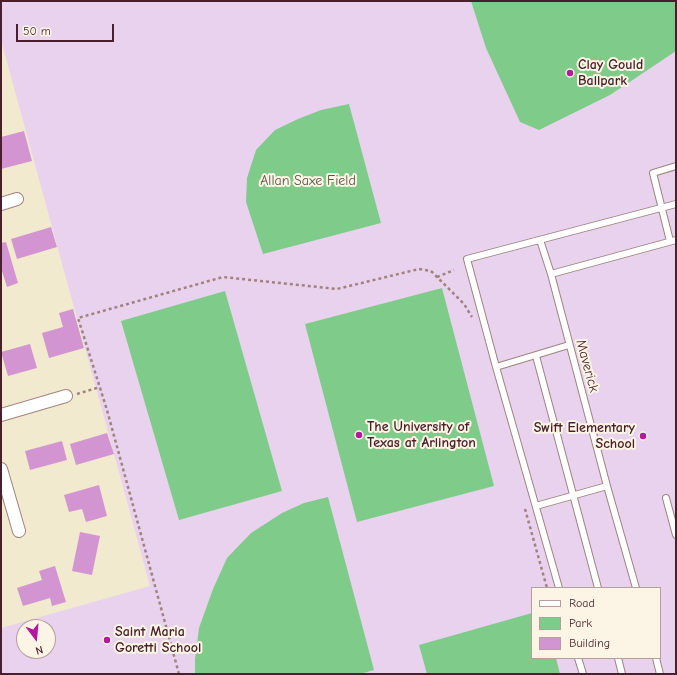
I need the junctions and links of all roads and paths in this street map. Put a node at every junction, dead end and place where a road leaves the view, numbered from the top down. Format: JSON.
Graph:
{"nodes":[{"id":1,"x":676,"y":166,"type":"edge"},
{"id":2,"x":17,"y":199,"type":"dead end"},
{"id":3,"x":1,"y":204,"type":"edge"},
{"id":4,"x":676,"y":204,"type":"edge"},
{"id":5,"x":662,"y":208,"type":"junction"},
{"id":6,"x":540,"y":240,"type":"junction"},
{"id":7,"x":673,"y":241,"type":"edge"},
{"id":8,"x":454,"y":270,"type":"dead end"},
{"id":9,"x":551,"y":274,"type":"junction"},
{"id":10,"x":437,"y":277,"type":"junction"},
{"id":11,"x":473,"y":318,"type":"dead end"},
{"id":12,"x":569,"y":346,"type":"junction"},
{"id":13,"x":536,"y":356,"type":"junction"},
{"id":14,"x":496,"y":367,"type":"junction"},
{"id":15,"x":100,"y":387,"type":"junction"},
{"id":16,"x":66,"y":396,"type":"joint"},
{"id":17,"x":1,"y":415,"type":"edge"},
{"id":18,"x":1,"y":469,"type":"edge"},
{"id":19,"x":607,"y":486,"type":"junction"},
{"id":20,"x":573,"y":495,"type":"junction"},
{"id":21,"x":666,"y":498,"type":"dead end"},
{"id":22,"x":536,"y":506,"type":"junction"},
{"id":23,"x":525,"y":507,"type":"dead end"},
{"id":24,"x":19,"y":531,"type":"dead end"},
{"id":25,"x":676,"y":535,"type":"edge"},
{"id":26,"x":548,"y":587,"type":"edge"},
{"id":27,"x":559,"y":587,"type":"edge"},
{"id":28,"x":598,"y":587,"type":"edge"},
{"id":29,"x":636,"y":587,"type":"edge"},
{"id":30,"x":578,"y":659,"type":"edge"},
{"id":31,"x":618,"y":659,"type":"edge"},
{"id":32,"x":656,"y":659,"type":"edge"},
{"id":33,"x":179,"y":674,"type":"edge"},
{"id":34,"x":583,"y":674,"type":"edge"},
{"id":35,"x":622,"y":674,"type":"edge"},
{"id":36,"x":660,"y":674,"type":"edge"}],
"edges":[{"from":1,"to":5,"type":"lane"},
{"from":2,"to":3,"type":"street"},
{"from":4,"to":5,"type":"lane"},
{"from":5,"to":6,"type":"lane"},
{"from":5,"to":7,"type":"lane"},
{"from":6,"to":9,"type":"lane","name":"Maverick"},
{"from":6,"to":14,"type":"lane"},
{"from":7,"to":9,"type":"lane"},
{"from":8,"to":10,"type":"path"},
{"from":9,"to":12,"type":"lane","name":"Maverick"},
{"from":10,"to":11,"type":"path"},
{"from":10,"to":15,"type":"path"},
{"from":12,"to":13,"type":"lane"},
{"from":12,"to":19,"type":"lane","name":"Maverick"},
{"from":13,"to":14,"type":"lane"},
{"from":13,"to":20,"type":"lane"},
{"from":14,"to":22,"type":"lane"},
{"from":15,"to":16,"type":"path"},
{"from":15,"to":33,"type":"path"},
{"from":16,"to":17,"type":"street"},
{"from":18,"to":24,"type":"street"},
{"from":19,"to":20,"type":"lane"},
{"from":19,"to":29,"type":"lane","name":"Maverick"},
{"from":20,"to":22,"type":"lane"},
{"from":20,"to":28,"type":"lane"},
{"from":21,"to":25,"type":"lane"},
{"from":22,"to":27,"type":"lane"},
{"from":23,"to":26,"type":"path"},
{"from":30,"to":34,"type":"lane"},
{"from":31,"to":35,"type":"lane"},
{"from":32,"to":36,"type":"lane"}]}
